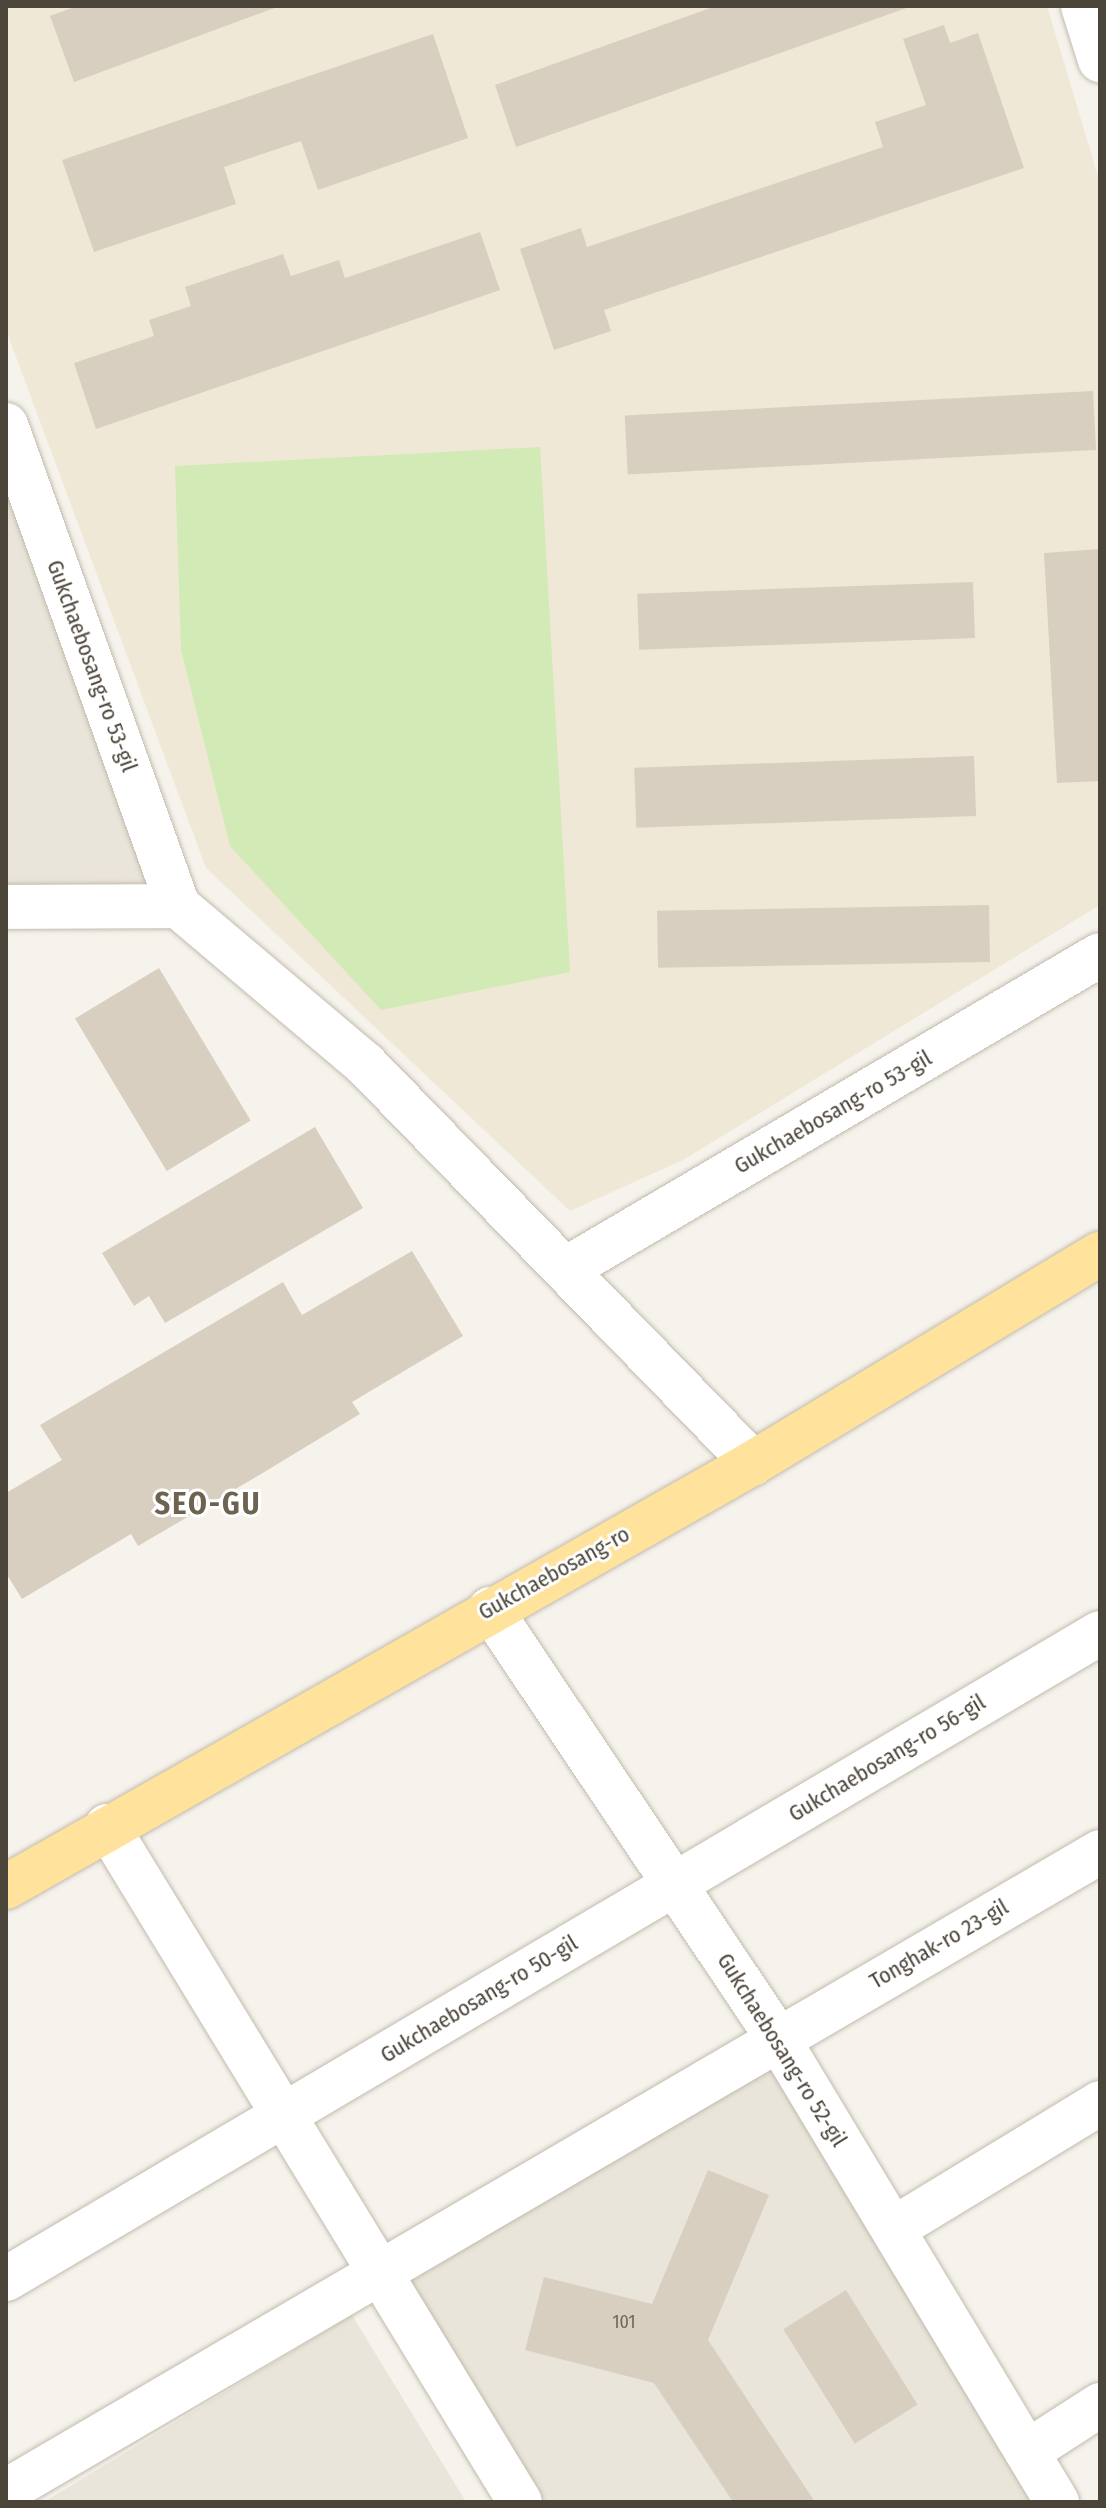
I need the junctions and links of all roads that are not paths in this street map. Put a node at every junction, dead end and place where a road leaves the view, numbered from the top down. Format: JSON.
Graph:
{"nodes":[{"id":1,"x":1083,"y":6,"type":"edge"},
{"id":2,"x":1100,"y":60,"type":"edge"},
{"id":3,"x":6,"y":425,"type":"edge"},
{"id":4,"x":178,"y":906,"type":"junction"},
{"id":5,"x":6,"y":907,"type":"edge"},
{"id":6,"x":1100,"y":955,"type":"edge"},
{"id":7,"x":1100,"y":1254,"type":"edge"},
{"id":8,"x":566,"y":1269,"type":"junction"},
{"id":9,"x":753,"y":1463,"type":"junction"},
{"id":10,"x":490,"y":1609,"type":"junction"},
{"id":11,"x":1100,"y":1633,"type":"edge"},
{"id":12,"x":107,"y":1826,"type":"junction"},
{"id":13,"x":1100,"y":1852,"type":"edge"},
{"id":14,"x":675,"y":1884,"type":"junction"},
{"id":15,"x":6,"y":1887,"type":"edge"},
{"id":16,"x":777,"y":2037,"type":"junction"},
{"id":17,"x":1100,"y":2103,"type":"edge"},
{"id":18,"x":284,"y":2115,"type":"junction"},
{"id":19,"x":893,"y":2229,"type":"junction"},
{"id":20,"x":379,"y":2271,"type":"junction"},
{"id":21,"x":6,"y":2279,"type":"edge"},
{"id":22,"x":1100,"y":2405,"type":"edge"},
{"id":23,"x":1027,"y":2452,"type":"junction"},
{"id":24,"x":6,"y":2491,"type":"edge"},
{"id":25,"x":520,"y":2502,"type":"edge"},
{"id":26,"x":1057,"y":2502,"type":"edge"}],
"edges":[{"from":1,"to":2,"type":"street"},
{"from":3,"to":4,"type":"street","name":"Gukchaebosang-ro 53-gil"},
{"from":4,"to":5,"type":"street"},
{"from":4,"to":8,"type":"street"},
{"from":6,"to":8,"type":"street","name":"Gukchaebosang-ro 53-gil"},
{"from":7,"to":9,"type":"main road","name":"Gukchaebosang-ro"},
{"from":8,"to":9,"type":"street"},
{"from":9,"to":10,"type":"main road","name":"Gukchaebosang-ro"},
{"from":10,"to":12,"type":"main road","name":"Gukchaebosang-ro"},
{"from":10,"to":14,"type":"street","name":"Gukchaebosang-ro 52-gil"},
{"from":11,"to":14,"type":"street","name":"Gukchaebosang-ro 56-gil"},
{"from":12,"to":15,"type":"main road","name":"Gukchaebosang-ro"},
{"from":12,"to":18,"type":"street"},
{"from":13,"to":16,"type":"street","name":"Tonghak-ro 23-gil"},
{"from":14,"to":16,"type":"street","name":"Gukchaebosang-ro 52-gil"},
{"from":14,"to":18,"type":"street","name":"Gukchaebosang-ro 50-gil"},
{"from":16,"to":19,"type":"street","name":"Gukchaebosang-ro 52-gil"},
{"from":16,"to":20,"type":"street","name":"Tonghak-ro 23-gil"},
{"from":17,"to":19,"type":"street"},
{"from":18,"to":20,"type":"street"},
{"from":18,"to":21,"type":"street","name":"Gukchaebosang-ro 50-gil"},
{"from":19,"to":23,"type":"street","name":"Gukchaebosang-ro 52-gil"},
{"from":20,"to":24,"type":"street"},
{"from":20,"to":25,"type":"street"},
{"from":22,"to":23,"type":"street"},
{"from":23,"to":26,"type":"street","name":"Gukchaebosang-ro 52-gil"}]}
